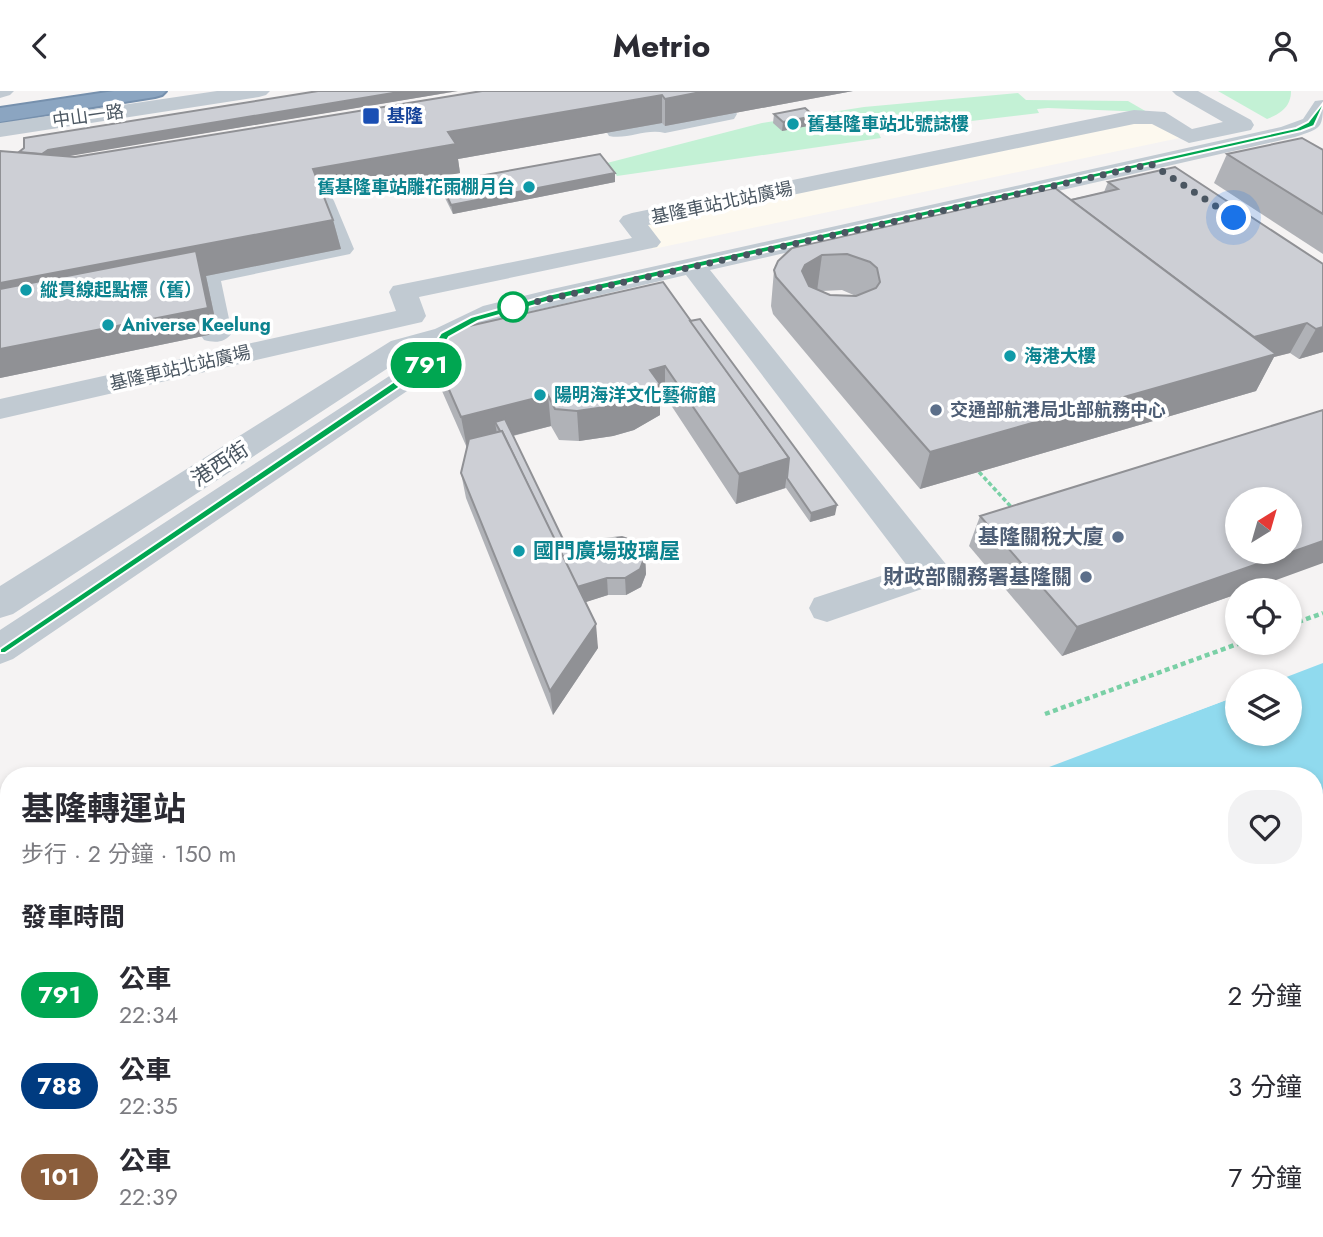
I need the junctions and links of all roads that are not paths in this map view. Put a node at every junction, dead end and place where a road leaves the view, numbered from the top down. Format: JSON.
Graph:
{"nodes":[{"id":1,"x":155,"y":91,"type":"edge"},
{"id":2,"x":259,"y":91,"type":"edge"},
{"id":3,"x":1183,"y":91,"type":"edge"},
{"id":4,"x":1199,"y":91,"type":"edge"},
{"id":5,"x":1323,"y":106,"type":"edge"},
{"id":6,"x":744,"y":110,"type":"dead end"},
{"id":7,"x":0,"y":115,"type":"edge"},
{"id":8,"x":0,"y":129,"type":"edge"},
{"id":9,"x":596,"y":134,"type":"edge"},
{"id":10,"x":1275,"y":135,"type":"junction"},
{"id":11,"x":1151,"y":164,"type":"junction"},
{"id":12,"x":1178,"y":181,"type":"edge"},
{"id":13,"x":346,"y":194,"type":"edge"},
{"id":14,"x":693,"y":266,"type":"junction"},
{"id":15,"x":445,"y":335,"type":"junction"},
{"id":16,"x":190,"y":339,"type":"edge"},
{"id":17,"x":0,"y":409,"type":"edge"},
{"id":18,"x":0,"y":604,"type":"edge"},
{"id":19,"x":827,"y":608,"type":"dead end"},
{"id":20,"x":0,"y":649,"type":"edge"}],
"edges":[{"from":1,"to":7,"type":"highway"},
{"from":2,"to":8,"type":"street","name":"中山一路"},
{"from":3,"to":17,"type":"street","name":"基隆車站北站廣場"},
{"from":4,"to":10,"type":"street"},
{"from":5,"to":10,"type":"street","name":"港西街"},
{"from":6,"to":9,"type":"street"},
{"from":10,"to":11,"type":"street","name":"港西街"},
{"from":11,"to":12,"type":"street"},
{"from":11,"to":14,"type":"street","name":"港西街"},
{"from":13,"to":16,"type":"street","name":"基隆車站北站廣場"},
{"from":14,"to":15,"type":"street","name":"港西街"},
{"from":14,"to":19,"type":"street"},
{"from":15,"to":18,"type":"street","name":"港西街"},
{"from":15,"to":20,"type":"street","name":"港西街"}]}
